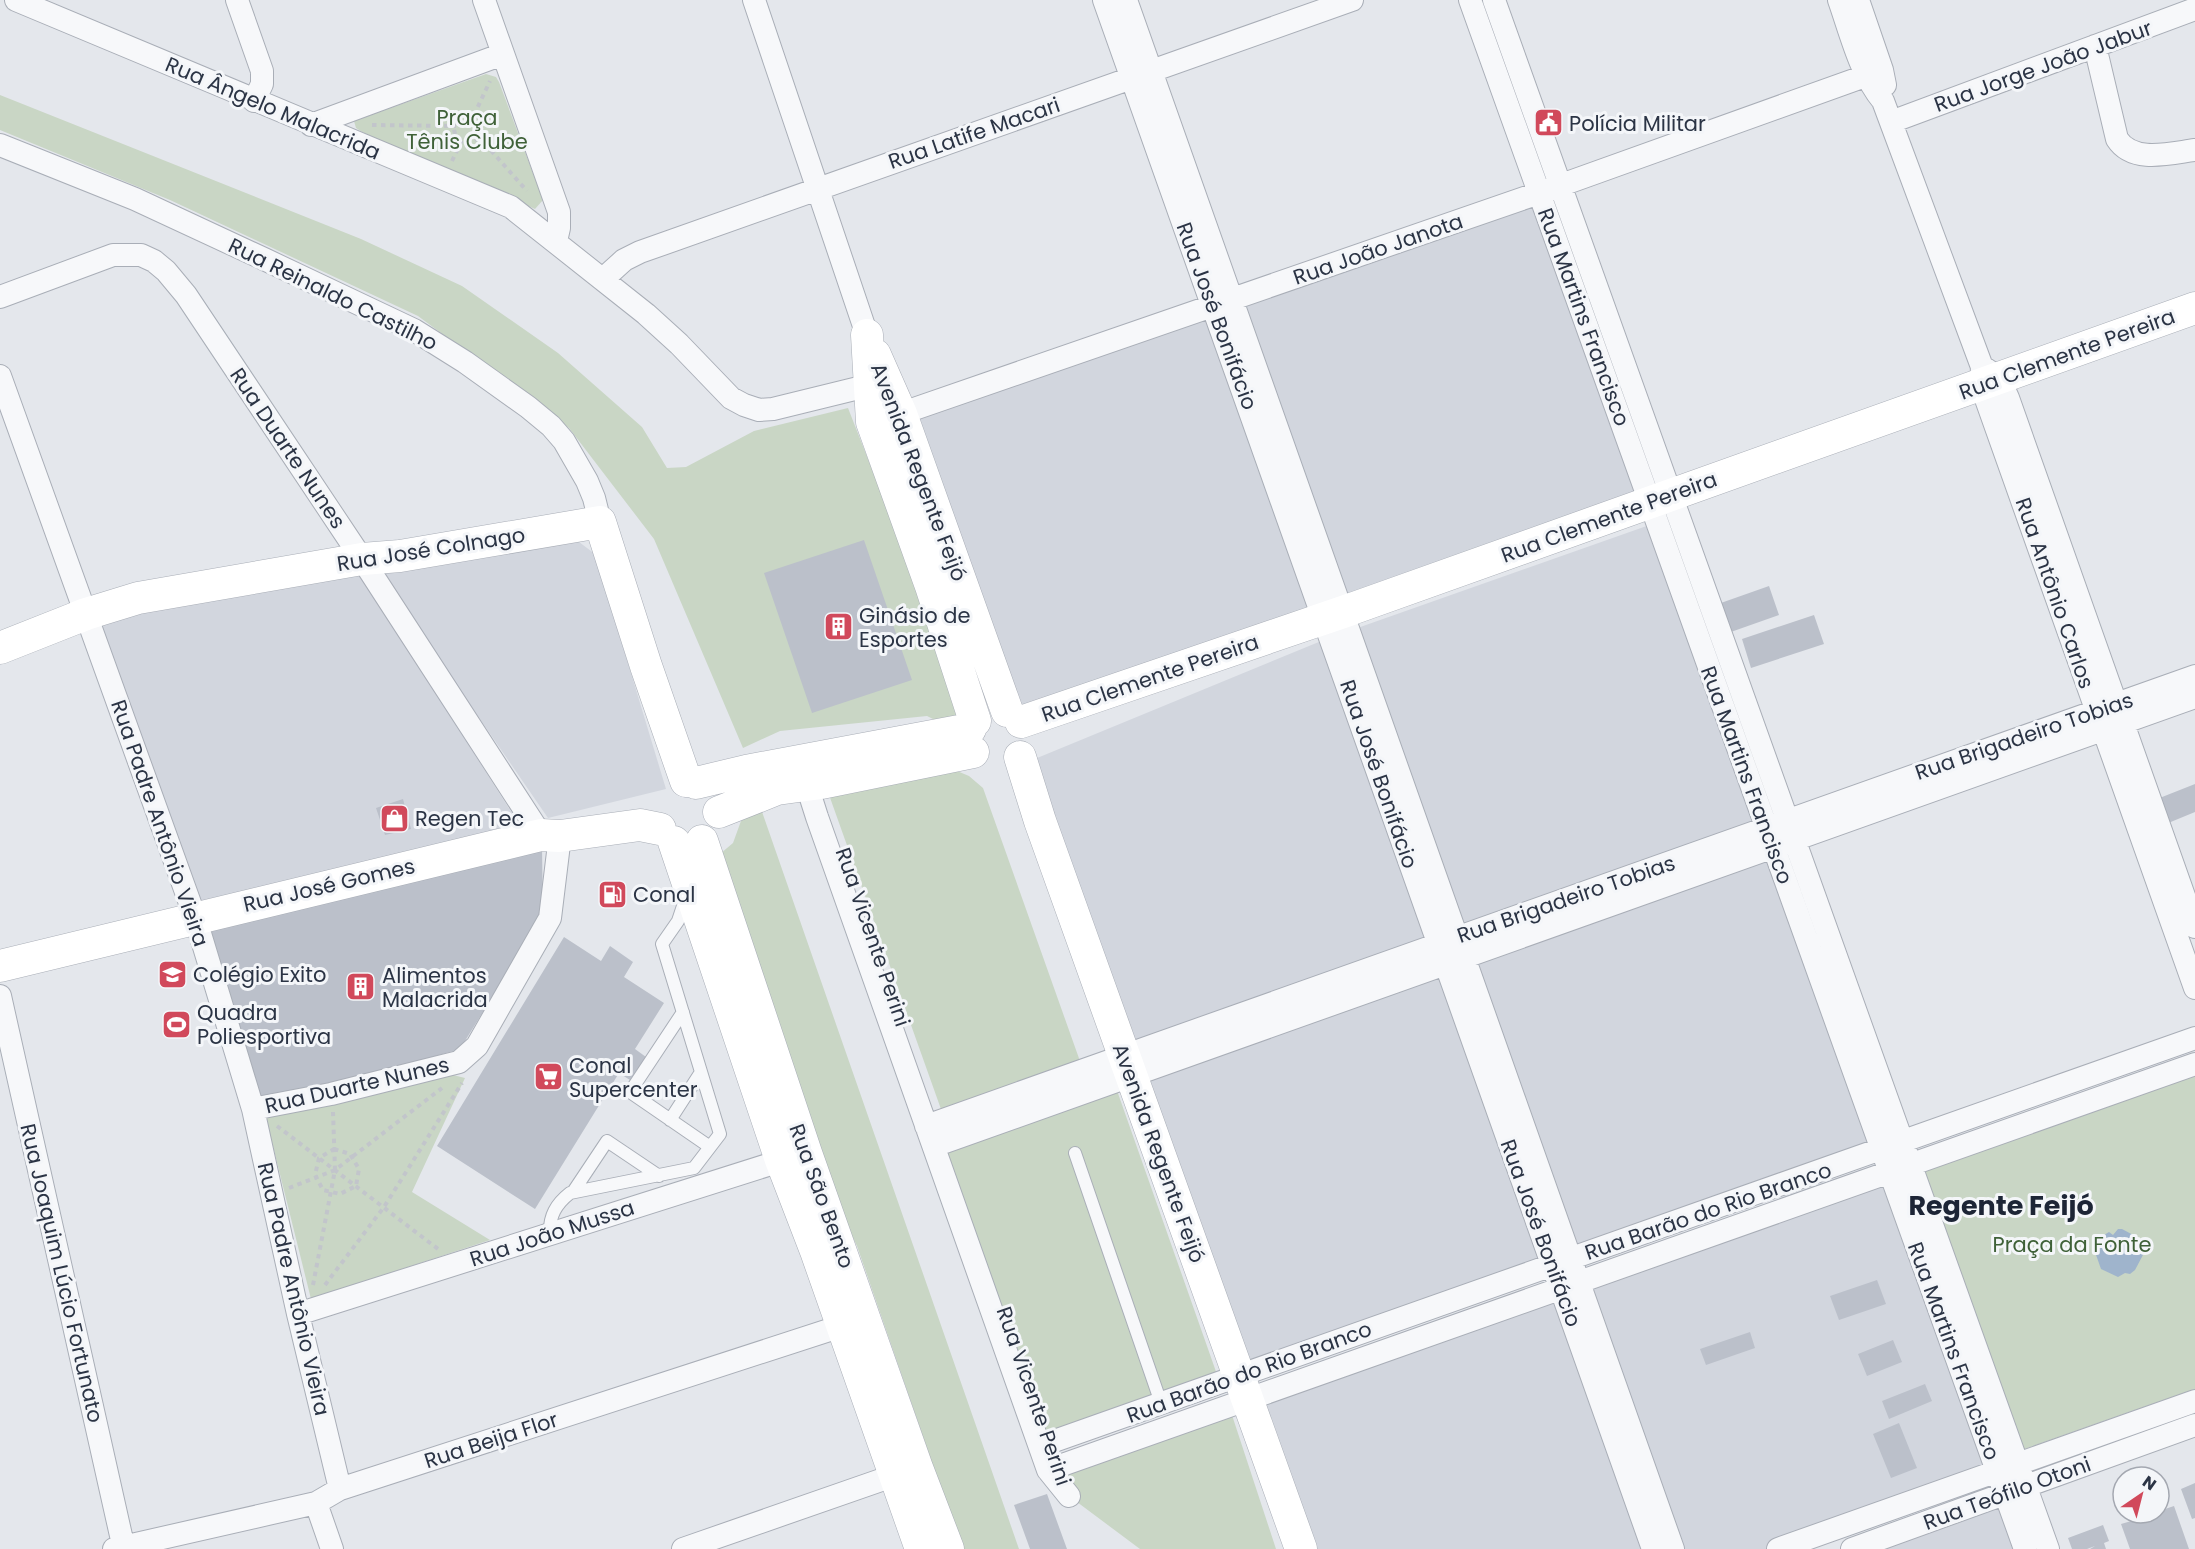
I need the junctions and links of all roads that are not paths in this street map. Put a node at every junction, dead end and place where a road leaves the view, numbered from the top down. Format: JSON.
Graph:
{"nodes":[{"id":1,"x":16,"y":0,"type":"edge"},
{"id":2,"x":237,"y":0,"type":"edge"},
{"id":3,"x":484,"y":0,"type":"edge"},
{"id":4,"x":754,"y":0,"type":"edge"},
{"id":5,"x":1104,"y":0,"type":"edge"},
{"id":6,"x":1126,"y":0,"type":"edge"},
{"id":7,"x":1352,"y":0,"type":"edge"},
{"id":8,"x":1470,"y":0,"type":"edge"},
{"id":9,"x":1494,"y":0,"type":"edge"},
{"id":10,"x":1839,"y":0,"type":"edge"},
{"id":11,"x":1858,"y":0,"type":"edge"},
{"id":12,"x":2195,"y":9,"type":"edge"},
{"id":13,"x":2095,"y":46,"type":"junction"},
{"id":14,"x":503,"y":54,"type":"junction"},
{"id":15,"x":1874,"y":73,"type":"junction"},
{"id":16,"x":1141,"y":75,"type":"junction"},
{"id":17,"x":254,"y":101,"type":"junction"},
{"id":18,"x":1887,"y":112,"type":"junction"},
{"id":19,"x":311,"y":124,"type":"junction"},
{"id":20,"x":0,"y":145,"type":"edge"},
{"id":21,"x":2195,"y":150,"type":"edge"},
{"id":22,"x":1561,"y":186,"type":"junction"},
{"id":23,"x":817,"y":189,"type":"junction"},
{"id":24,"x":1539,"y":193,"type":"junction"},
{"id":25,"x":556,"y":241,"type":"junction"},
{"id":26,"x":603,"y":279,"type":"junction"},
{"id":27,"x":0,"y":297,"type":"edge"},
{"id":28,"x":1222,"y":302,"type":"junction"},
{"id":29,"x":2195,"y":308,"type":"edge"},
{"id":30,"x":2195,"y":331,"type":"edge"},
{"id":31,"x":867,"y":336,"type":"joint"},
{"id":32,"x":0,"y":376,"type":"edge"},
{"id":33,"x":879,"y":383,"type":"junction"},
{"id":34,"x":1992,"y":386,"type":"junction"},
{"id":35,"x":886,"y":418,"type":"junction"},
{"id":36,"x":1665,"y":508,"type":"junction"},
{"id":37,"x":600,"y":522,"type":"junction"},
{"id":38,"x":362,"y":559,"type":"junction"},
{"id":39,"x":945,"y":580,"type":"junction"},
{"id":40,"x":86,"y":614,"type":"junction"},
{"id":41,"x":1337,"y":625,"type":"junction"},
{"id":42,"x":0,"y":648,"type":"edge"},
{"id":43,"x":2195,"y":676,"type":"edge"},
{"id":44,"x":2195,"y":697,"type":"edge"},
{"id":45,"x":1749,"y":714,"type":"junction"},
{"id":46,"x":2110,"y":717,"type":"junction"},
{"id":47,"x":1728,"y":722,"type":"junction"},
{"id":48,"x":973,"y":734,"type":"junction"},
{"id":49,"x":1016,"y":739,"type":"junction"},
{"id":50,"x":810,"y":772,"type":"junction"},
{"id":51,"x":691,"y":782,"type":"junction"},
{"id":52,"x":719,"y":812,"type":"junction"},
{"id":53,"x":1780,"y":834,"type":"junction"},
{"id":54,"x":550,"y":836,"type":"junction"},
{"id":55,"x":679,"y":837,"type":"junction"},
{"id":56,"x":689,"y":887,"type":"junction"},
{"id":57,"x":195,"y":917,"type":"junction"},
{"id":58,"x":2195,"y":927,"type":"edge"},
{"id":59,"x":1451,"y":950,"type":"junction"},
{"id":60,"x":0,"y":966,"type":"edge"},
{"id":61,"x":2195,"y":988,"type":"edge"},
{"id":62,"x":0,"y":996,"type":"edge"},
{"id":63,"x":683,"y":1012,"type":"junction"},
{"id":64,"x":2195,"y":1038,"type":"edge"},
{"id":65,"x":2195,"y":1064,"type":"edge"},
{"id":66,"x":1119,"y":1069,"type":"junction"},
{"id":67,"x":701,"y":1072,"type":"junction"},
{"id":68,"x":253,"y":1109,"type":"junction"},
{"id":69,"x":670,"y":1120,"type":"junction"},
{"id":70,"x":935,"y":1134,"type":"junction"},
{"id":71,"x":1892,"y":1145,"type":"junction"},
{"id":72,"x":710,"y":1147,"type":"junction"},
{"id":73,"x":1075,"y":1153,"type":"dead end"},
{"id":74,"x":794,"y":1157,"type":"junction"},
{"id":75,"x":1900,"y":1169,"type":"junction"},
{"id":76,"x":659,"y":1176,"type":"junction"},
{"id":77,"x":573,"y":1192,"type":"junction"},
{"id":78,"x":550,"y":1234,"type":"junction"},
{"id":79,"x":1561,"y":1262,"type":"junction"},
{"id":80,"x":1570,"y":1285,"type":"junction"},
{"id":81,"x":298,"y":1314,"type":"junction"},
{"id":82,"x":854,"y":1322,"type":"junction"},
{"id":83,"x":1234,"y":1391,"type":"junction"},
{"id":84,"x":2195,"y":1401,"type":"edge"},
{"id":85,"x":1161,"y":1403,"type":"junction"},
{"id":86,"x":2195,"y":1425,"type":"edge"},
{"id":87,"x":1045,"y":1445,"type":"junction"},
{"id":88,"x":1053,"y":1468,"type":"joint"},
{"id":89,"x":2007,"y":1468,"type":"junction"},
{"id":90,"x":906,"y":1471,"type":"junction"},
{"id":91,"x":340,"y":1489,"type":"junction"},
{"id":92,"x":2015,"y":1490,"type":"junction"},
{"id":93,"x":316,"y":1503,"type":"junction"},
{"id":94,"x":121,"y":1548,"type":"edge"},
{"id":95,"x":332,"y":1549,"type":"edge"},
{"id":96,"x":683,"y":1549,"type":"edge"},
{"id":97,"x":921,"y":1549,"type":"edge"},
{"id":98,"x":948,"y":1549,"type":"edge"},
{"id":99,"x":1279,"y":1549,"type":"edge"},
{"id":100,"x":1301,"y":1549,"type":"edge"},
{"id":101,"x":1653,"y":1549,"type":"edge"},
{"id":102,"x":1673,"y":1549,"type":"edge"},
{"id":103,"x":1778,"y":1549,"type":"edge"},
{"id":104,"x":1852,"y":1549,"type":"edge"},
{"id":105,"x":2025,"y":1549,"type":"edge"},
{"id":106,"x":2048,"y":1549,"type":"edge"}],
"edges":[{"from":1,"to":17,"type":"street","name":"Rua Ângelo Malacrida"},
{"from":2,"to":17,"type":"street"},
{"from":3,"to":14,"type":"street"},
{"from":4,"to":23,"type":"street","name":"Avenida Regente Feijó"},
{"from":5,"to":16,"type":"street","name":"Rua José Bonifácio"},
{"from":6,"to":16,"type":"street","name":"Rua José Bonifácio"},
{"from":7,"to":16,"type":"street","name":"Rua Latife Macari"},
{"from":8,"to":24,"type":"street","name":"Rua Martins Francisco"},
{"from":9,"to":22,"type":"street","name":"Rua Martins Francisco"},
{"from":10,"to":15,"type":"street"},
{"from":11,"to":15,"type":"street"},
{"from":12,"to":13,"type":"street","name":"Rua Jorge João Jabur"},
{"from":13,"to":18,"type":"street","name":"Rua Jorge João Jabur"},
{"from":13,"to":21,"type":"street"},
{"from":14,"to":19,"type":"street"},
{"from":14,"to":25,"type":"street"},
{"from":15,"to":18,"type":"street","name":"Rua Antônio Carlos"},
{"from":15,"to":22,"type":"street","name":"Rua João Janota"},
{"from":16,"to":23,"type":"street","name":"Rua Latife Macari"},
{"from":16,"to":28,"type":"street","name":"Rua José Bonifácio"},
{"from":17,"to":19,"type":"street","name":"Rua Ângelo Malacrida"},
{"from":18,"to":34,"type":"street","name":"Rua Antônio Carlos"},
{"from":19,"to":25,"type":"street","name":"Rua Ângelo Malacrida"},
{"from":20,"to":37,"type":"street","name":"Rua Reinaldo Castilho"},
{"from":22,"to":24,"type":"street","name":"Rua João Janota"},
{"from":22,"to":36,"type":"street","name":"Rua Martins Francisco"},
{"from":23,"to":26,"type":"street","name":"Rua Latife Macari"},
{"from":23,"to":31,"type":"street","name":"Avenida Regente Feijó"},
{"from":24,"to":28,"type":"street","name":"Rua João Janota"},
{"from":24,"to":36,"type":"street","name":"Rua Martins Francisco"},
{"from":25,"to":26,"type":"street","name":"Rua Ângelo Malacrida"},
{"from":26,"to":33,"type":"street","name":"Rua Ângelo Malacrida"},
{"from":27,"to":38,"type":"street","name":"Rua Duarte Nunes"},
{"from":28,"to":35,"type":"street","name":"Rua João Janota"},
{"from":28,"to":41,"type":"street","name":"Rua José Bonifácio"},
{"from":29,"to":34,"type":"main road","name":"Rua Clemente Pereira"},
{"from":30,"to":34,"type":"main road","name":"Rua Clemente Pereira"},
{"from":31,"to":33,"type":"main road","name":"Avenida Regente Feijó"},
{"from":32,"to":40,"type":"street","name":"Rua Padre Antônio Vieira"},
{"from":33,"to":35,"type":"main road","name":"Avenida Regente Feijó"},
{"from":34,"to":36,"type":"main road","name":"Rua Clemente Pereira"},
{"from":34,"to":46,"type":"street","name":"Rua Antônio Carlos"},
{"from":35,"to":39,"type":"main road","name":"Avenida Regente Feijó"},
{"from":36,"to":41,"type":"main road","name":"Rua Clemente Pereira"},
{"from":36,"to":45,"type":"street","name":"Rua Martins Francisco"},
{"from":36,"to":47,"type":"street","name":"Rua Martins Francisco"},
{"from":37,"to":38,"type":"main road","name":"Rua José Colnago"},
{"from":37,"to":51,"type":"main road"},
{"from":38,"to":40,"type":"main road","name":"Rua José Colnago"},
{"from":38,"to":54,"type":"street","name":"Rua Duarte Nunes"},
{"from":39,"to":48,"type":"main road","name":"Avenida Regente Feijó"},
{"from":39,"to":49,"type":"main road","name":"Avenida Regente Feijó"},
{"from":40,"to":42,"type":"main road","name":"Rua José Colnago"},
{"from":40,"to":57,"type":"street","name":"Rua Padre Antônio Vieira"},
{"from":41,"to":49,"type":"main road","name":"Rua Clemente Pereira"},
{"from":41,"to":59,"type":"street","name":"Rua José Bonifácio"},
{"from":43,"to":46,"type":"street","name":"Rua Brigadeiro Tobias"},
{"from":44,"to":46,"type":"street","name":"Rua Brigadeiro Tobias"},
{"from":45,"to":47,"type":"street"},
{"from":45,"to":53,"type":"street","name":"Rua Martins Francisco"},
{"from":46,"to":53,"type":"street","name":"Rua Brigadeiro Tobias"},
{"from":46,"to":58,"type":"street","name":"Rua Antônio Carlos"},
{"from":46,"to":61,"type":"street","name":"Rua Antônio Carlos"},
{"from":47,"to":53,"type":"street","name":"Rua Martins Francisco"},
{"from":48,"to":49,"type":"main road","name":"Rua Clemente Pereira"},
{"from":48,"to":49,"type":"main road"},
{"from":48,"to":50,"type":"main road"},
{"from":49,"to":66,"type":"main road","name":"Avenida Regente Feijó"},
{"from":50,"to":51,"type":"main road"},
{"from":50,"to":52,"type":"main road"},
{"from":50,"to":70,"type":"street","name":"Rua Vicente Perini"},
{"from":51,"to":52,"type":"main road"},
{"from":51,"to":55,"type":"main road"},
{"from":52,"to":55,"type":"main road"},
{"from":53,"to":59,"type":"street","name":"Rua Brigadeiro Tobias"},
{"from":53,"to":71,"type":"street","name":"Rua Martins Francisco"},
{"from":54,"to":55,"type":"main road","name":"Rua José Gomes"},
{"from":54,"to":57,"type":"main road","name":"Rua José Gomes"},
{"from":54,"to":68,"type":"street","name":"Rua Duarte Nunes"},
{"from":55,"to":56,"type":"main road","name":"Rua São Bento"},
{"from":55,"to":74,"type":"main road","name":"Rua São Bento"},
{"from":56,"to":63,"type":"lane"},
{"from":56,"to":74,"type":"main road","name":"Rua São Bento"},
{"from":57,"to":60,"type":"main road","name":"Rua José Gomes"},
{"from":57,"to":68,"type":"street","name":"Rua Padre Antônio Vieira"},
{"from":59,"to":66,"type":"street","name":"Rua Brigadeiro Tobias"},
{"from":59,"to":79,"type":"street","name":"Rua José Bonifácio"},
{"from":62,"to":94,"type":"street","name":"Rua Joaquim Lúcio Fortunato"},
{"from":63,"to":67,"type":"lane"},
{"from":63,"to":69,"type":"lane"},
{"from":64,"to":71,"type":"street","name":"Rua Barão do Rio Branco"},
{"from":65,"to":75,"type":"street","name":"Rua Barão do Rio Branco"},
{"from":66,"to":70,"type":"street","name":"Rua Brigadeiro Tobias"},
{"from":66,"to":83,"type":"main road","name":"Avenida Regente Feijó"},
{"from":67,"to":69,"type":"lane"},
{"from":67,"to":72,"type":"lane"},
{"from":68,"to":81,"type":"street","name":"Rua Padre Antônio Vieira"},
{"from":69,"to":72,"type":"lane"},
{"from":70,"to":87,"type":"street","name":"Rua Vicente Perini"},
{"from":71,"to":75,"type":"street","name":"Rua Martins Francisco"},
{"from":71,"to":79,"type":"street","name":"Rua Barão do Rio Branco"},
{"from":72,"to":76,"type":"lane"},
{"from":73,"to":85,"type":"lane"},
{"from":74,"to":78,"type":"street","name":"Rua João Mussa"},
{"from":74,"to":82,"type":"main road","name":"Rua São Bento"},
{"from":75,"to":80,"type":"street","name":"Rua Barão do Rio Branco"},
{"from":75,"to":89,"type":"street","name":"Rua Martins Francisco"},
{"from":76,"to":77,"type":"lane"},
{"from":76,"to":77,"type":"lane"},
{"from":77,"to":78,"type":"lane"},
{"from":78,"to":81,"type":"street","name":"Rua João Mussa"},
{"from":79,"to":80,"type":"street","name":"Rua José Bonifácio"},
{"from":79,"to":83,"type":"street","name":"Rua Barão do Rio Branco"},
{"from":80,"to":83,"type":"street","name":"Rua Barão do Rio Branco"},
{"from":80,"to":101,"type":"street","name":"Rua José Bonifácio"},
{"from":80,"to":102,"type":"street","name":"Rua José Bonifácio"},
{"from":81,"to":91,"type":"street","name":"Rua Padre Antônio Vieira"},
{"from":82,"to":90,"type":"main road","name":"Rua São Bento"},
{"from":82,"to":91,"type":"street","name":"Rua Beija Flor"},
{"from":83,"to":85,"type":"street","name":"Rua Barão do Rio Branco"},
{"from":83,"to":88,"type":"street","name":"Rua Barão do Rio Branco"},
{"from":83,"to":99,"type":"main road","name":"Avenida Regente Feijó"},
{"from":83,"to":100,"type":"main road","name":"Avenida Regente Feijó"},
{"from":84,"to":89,"type":"street","name":"Rua Teófilo Otoni"},
{"from":85,"to":87,"type":"street","name":"Rua Barão do Rio Branco"},
{"from":86,"to":92,"type":"street","name":"Rua Teófilo Otoni"},
{"from":87,"to":88,"type":"street","name":"Rua Vicente Perini"},
{"from":89,"to":92,"type":"street","name":"Rua Martins Francisco"},
{"from":89,"to":103,"type":"street","name":"Rua Teófilo Otoni"},
{"from":90,"to":96,"type":"street"},
{"from":90,"to":97,"type":"main road","name":"Rua São Bento"},
{"from":90,"to":98,"type":"main road","name":"Rua São Bento"},
{"from":91,"to":93,"type":"street","name":"Rua Beija Flor"},
{"from":92,"to":104,"type":"street","name":"Rua Teófilo Otoni"},
{"from":92,"to":105,"type":"street","name":"Rua Martins Francisco"},
{"from":92,"to":106,"type":"street","name":"Rua Martins Francisco"},
{"from":93,"to":94,"type":"street","name":"Rua Beija Flor"},
{"from":93,"to":95,"type":"street"}]}
